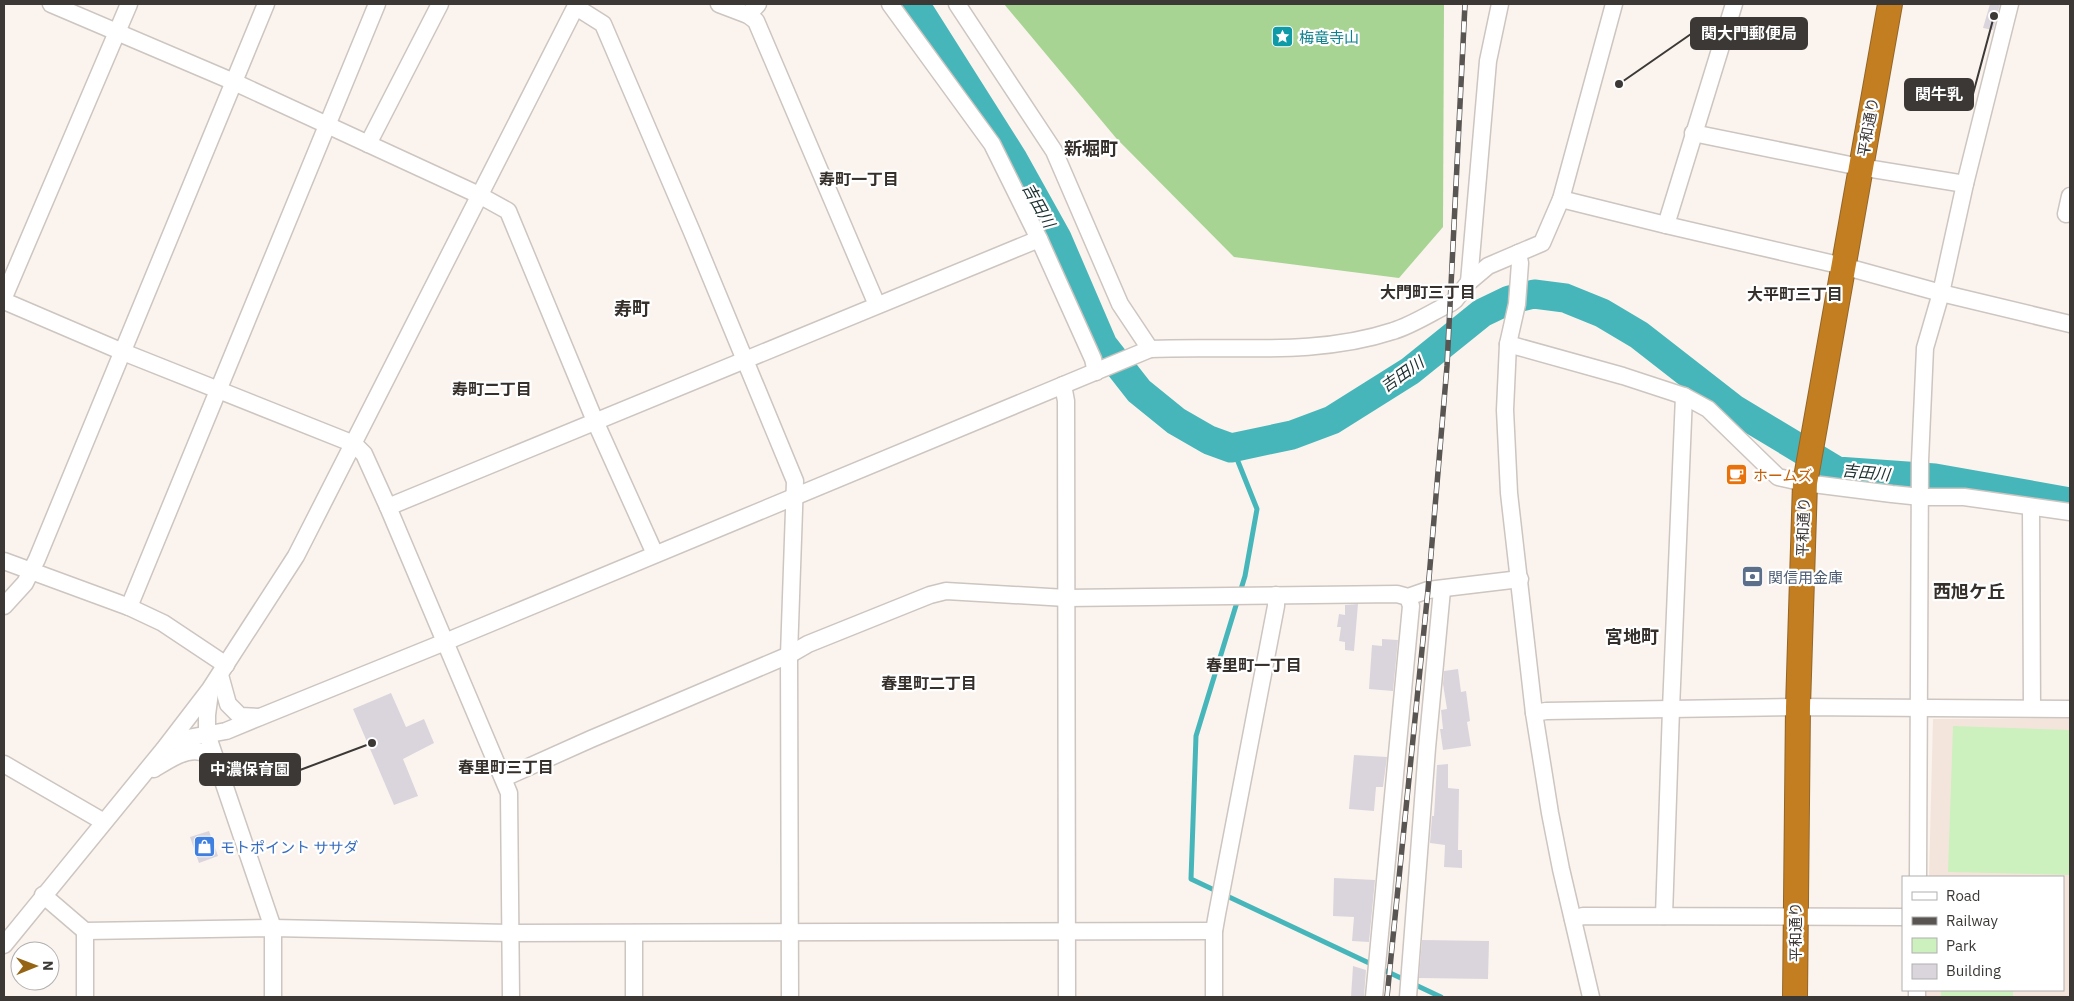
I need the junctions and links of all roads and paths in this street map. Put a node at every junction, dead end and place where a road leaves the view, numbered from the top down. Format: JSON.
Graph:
{"nodes":[{"id":1,"x":51,"y":4,"type":"edge"},
{"id":2,"x":129,"y":4,"type":"edge"},
{"id":3,"x":266,"y":4,"type":"edge"},
{"id":4,"x":377,"y":4,"type":"edge"},
{"id":5,"x":440,"y":4,"type":"edge"},
{"id":6,"x":718,"y":4,"type":"edge"},
{"id":7,"x":890,"y":4,"type":"edge"},
{"id":8,"x":957,"y":4,"type":"edge"},
{"id":9,"x":1500,"y":4,"type":"edge"},
{"id":10,"x":1614,"y":4,"type":"edge"},
{"id":11,"x":1734,"y":4,"type":"edge"},
{"id":12,"x":1890,"y":4,"type":"edge"},
{"id":13,"x":2010,"y":4,"type":"edge"},
{"id":14,"x":576,"y":5,"type":"edge"},
{"id":15,"x":753,"y":9,"type":"edge"},
{"id":16,"x":118,"y":32,"type":"junction"},
{"id":17,"x":234,"y":82,"type":"junction"},
{"id":18,"x":327,"y":125,"type":"junction"},
{"id":19,"x":1693,"y":134,"type":"junction"},
{"id":20,"x":368,"y":144,"type":"junction"},
{"id":21,"x":1860,"y":167,"type":"junction"},
{"id":22,"x":1965,"y":184,"type":"junction"},
{"id":23,"x":479,"y":195,"type":"junction"},
{"id":24,"x":2070,"y":196,"type":"edge"},
{"id":25,"x":1561,"y":199,"type":"junction"},
{"id":26,"x":2066,"y":214,"type":"dead end"},
{"id":27,"x":1666,"y":226,"type":"junction"},
{"id":28,"x":1039,"y":238,"type":"junction"},
{"id":29,"x":1519,"y":258,"type":"junction"},
{"id":30,"x":1843,"y":266,"type":"junction"},
{"id":31,"x":1469,"y":282,"type":"junction"},
{"id":32,"x":1941,"y":293,"type":"junction"},
{"id":33,"x":4,"y":296,"type":"edge"},
{"id":34,"x":4,"y":301,"type":"edge"},
{"id":35,"x":877,"y":305,"type":"junction"},
{"id":36,"x":2070,"y":324,"type":"edge"},
{"id":37,"x":1508,"y":344,"type":"junction"},
{"id":38,"x":1146,"y":351,"type":"junction"},
{"id":39,"x":123,"y":352,"type":"junction"},
{"id":40,"x":744,"y":360,"type":"junction"},
{"id":41,"x":1103,"y":369,"type":"junction"},
{"id":42,"x":1063,"y":385,"type":"junction"},
{"id":43,"x":219,"y":390,"type":"junction"},
{"id":44,"x":1684,"y":396,"type":"junction"},
{"id":45,"x":595,"y":421,"type":"junction"},
{"id":46,"x":354,"y":444,"type":"junction"},
{"id":47,"x":1806,"y":477,"type":"junction"},
{"id":48,"x":1921,"y":494,"type":"junction"},
{"id":49,"x":794,"y":496,"type":"junction"},
{"id":50,"x":388,"y":507,"type":"junction"},
{"id":51,"x":2031,"y":507,"type":"junction"},
{"id":52,"x":2070,"y":512,"type":"edge"},
{"id":53,"x":655,"y":554,"type":"junction"},
{"id":54,"x":4,"y":560,"type":"edge"},
{"id":55,"x":32,"y":570,"type":"junction"},
{"id":56,"x":1520,"y":579,"type":"junction"},
{"id":57,"x":1442,"y":590,"type":"junction"},
{"id":58,"x":1276,"y":595,"type":"junction"},
{"id":59,"x":1408,"y":597,"type":"junction"},
{"id":60,"x":1066,"y":598,"type":"junction"},
{"id":61,"x":4,"y":606,"type":"edge"},
{"id":62,"x":129,"y":607,"type":"junction"},
{"id":63,"x":445,"y":642,"type":"junction"},
{"id":64,"x":789,"y":654,"type":"junction"},
{"id":65,"x":223,"y":670,"type":"junction"},
{"id":66,"x":210,"y":689,"type":"junction"},
{"id":67,"x":1798,"y":707,"type":"junction"},
{"id":68,"x":1670,"y":708,"type":"junction"},
{"id":69,"x":1919,"y":708,"type":"junction"},
{"id":70,"x":2032,"y":708,"type":"junction"},
{"id":71,"x":2070,"y":709,"type":"edge"},
{"id":72,"x":1534,"y":713,"type":"junction"},
{"id":73,"x":260,"y":717,"type":"junction"},
{"id":74,"x":226,"y":731,"type":"junction"},
{"id":75,"x":207,"y":734,"type":"junction"},
{"id":76,"x":171,"y":741,"type":"junction"},
{"id":77,"x":215,"y":760,"type":"junction"},
{"id":78,"x":4,"y":764,"type":"edge"},
{"id":79,"x":141,"y":778,"type":"junction"},
{"id":80,"x":504,"y":778,"type":"junction"},
{"id":81,"x":104,"y":822,"type":"junction"},
{"id":82,"x":1918,"y":876,"type":"edge"},
{"id":83,"x":43,"y":895,"type":"junction"},
{"id":84,"x":1664,"y":916,"type":"junction"},
{"id":85,"x":1795,"y":917,"type":"junction"},
{"id":86,"x":1902,"y":917,"type":"edge"},
{"id":87,"x":1573,"y":919,"type":"junction"},
{"id":88,"x":273,"y":928,"type":"junction"},
{"id":89,"x":85,"y":931,"type":"junction"},
{"id":90,"x":1067,"y":931,"type":"junction"},
{"id":91,"x":1214,"y":931,"type":"junction"},
{"id":92,"x":511,"y":932,"type":"junction"},
{"id":93,"x":790,"y":932,"type":"junction"},
{"id":94,"x":634,"y":933,"type":"junction"},
{"id":95,"x":4,"y":945,"type":"edge"},
{"id":96,"x":85,"y":997,"type":"edge"},
{"id":97,"x":273,"y":997,"type":"edge"},
{"id":98,"x":511,"y":997,"type":"edge"},
{"id":99,"x":634,"y":997,"type":"edge"},
{"id":100,"x":790,"y":997,"type":"edge"},
{"id":101,"x":1067,"y":997,"type":"edge"},
{"id":102,"x":1214,"y":997,"type":"edge"},
{"id":103,"x":1374,"y":997,"type":"edge"},
{"id":104,"x":1408,"y":997,"type":"edge"},
{"id":105,"x":1591,"y":997,"type":"edge"},
{"id":106,"x":1795,"y":997,"type":"edge"}],
"edges":[{"from":1,"to":16,"type":"street"},
{"from":2,"to":16,"type":"street"},
{"from":3,"to":17,"type":"street"},
{"from":4,"to":18,"type":"street"},
{"from":5,"to":20,"type":"street"},
{"from":6,"to":15,"type":"street"},
{"from":7,"to":28,"type":"street"},
{"from":8,"to":38,"type":"street"},
{"from":9,"to":31,"type":"street"},
{"from":10,"to":25,"type":"street"},
{"from":11,"to":19,"type":"street"},
{"from":12,"to":21,"type":"highway","name":"平和通り"},
{"from":13,"to":22,"type":"street"},
{"from":14,"to":23,"type":"street"},
{"from":14,"to":40,"type":"street"},
{"from":15,"to":35,"type":"street"},
{"from":16,"to":17,"type":"street"},
{"from":16,"to":33,"type":"street"},
{"from":17,"to":18,"type":"street"},
{"from":17,"to":39,"type":"street"},
{"from":18,"to":20,"type":"street"},
{"from":18,"to":43,"type":"street"},
{"from":19,"to":21,"type":"street"},
{"from":19,"to":27,"type":"street"},
{"from":20,"to":23,"type":"street"},
{"from":21,"to":22,"type":"street"},
{"from":21,"to":30,"type":"highway","name":"平和通り"},
{"from":22,"to":32,"type":"street"},
{"from":23,"to":45,"type":"street"},
{"from":23,"to":46,"type":"street"},
{"from":24,"to":26,"type":"street"},
{"from":25,"to":27,"type":"street"},
{"from":25,"to":29,"type":"street"},
{"from":27,"to":30,"type":"street"},
{"from":28,"to":35,"type":"street"},
{"from":28,"to":41,"type":"street"},
{"from":29,"to":31,"type":"street"},
{"from":29,"to":37,"type":"street"},
{"from":30,"to":32,"type":"street"},
{"from":30,"to":47,"type":"highway","name":"平和通り"},
{"from":31,"to":38,"type":"street"},
{"from":32,"to":36,"type":"street"},
{"from":32,"to":48,"type":"street"},
{"from":34,"to":39,"type":"street"},
{"from":35,"to":40,"type":"street"},
{"from":37,"to":44,"type":"street"},
{"from":37,"to":56,"type":"street"},
{"from":38,"to":41,"type":"street"},
{"from":39,"to":43,"type":"street"},
{"from":39,"to":55,"type":"street"},
{"from":40,"to":45,"type":"street"},
{"from":40,"to":49,"type":"street"},
{"from":41,"to":42,"type":"street"},
{"from":42,"to":49,"type":"street"},
{"from":42,"to":60,"type":"street"},
{"from":43,"to":46,"type":"street"},
{"from":43,"to":62,"type":"street"},
{"from":44,"to":47,"type":"street"},
{"from":44,"to":68,"type":"street"},
{"from":45,"to":50,"type":"street"},
{"from":45,"to":53,"type":"street"},
{"from":46,"to":50,"type":"street"},
{"from":46,"to":65,"type":"street"},
{"from":47,"to":48,"type":"street"},
{"from":47,"to":67,"type":"highway","name":"平和通り"},
{"from":48,"to":51,"type":"street"},
{"from":48,"to":69,"type":"street"},
{"from":49,"to":53,"type":"street"},
{"from":49,"to":64,"type":"street"},
{"from":50,"to":63,"type":"street"},
{"from":51,"to":52,"type":"street"},
{"from":51,"to":70,"type":"street"},
{"from":53,"to":63,"type":"street"},
{"from":54,"to":55,"type":"street"},
{"from":55,"to":61,"type":"street"},
{"from":55,"to":62,"type":"street"},
{"from":56,"to":57,"type":"street"},
{"from":56,"to":72,"type":"street"},
{"from":57,"to":59,"type":"street"},
{"from":57,"to":104,"type":"street"},
{"from":58,"to":59,"type":"street"},
{"from":58,"to":60,"type":"street"},
{"from":58,"to":91,"type":"street"},
{"from":59,"to":103,"type":"street"},
{"from":60,"to":64,"type":"street"},
{"from":60,"to":90,"type":"street"},
{"from":62,"to":65,"type":"street"},
{"from":63,"to":73,"type":"street"},
{"from":63,"to":80,"type":"street"},
{"from":64,"to":80,"type":"street"},
{"from":64,"to":93,"type":"street"},
{"from":65,"to":66,"type":"street"},
{"from":65,"to":73,"type":"street"},
{"from":66,"to":75,"type":"street"},
{"from":66,"to":76,"type":"street"},
{"from":67,"to":68,"type":"street"},
{"from":67,"to":69,"type":"street"},
{"from":67,"to":85,"type":"highway","name":"平和通り"},
{"from":68,"to":72,"type":"street"},
{"from":68,"to":84,"type":"street"},
{"from":69,"to":70,"type":"street"},
{"from":69,"to":82,"type":"street"},
{"from":70,"to":71,"type":"street"},
{"from":72,"to":87,"type":"street"},
{"from":73,"to":74,"type":"street"},
{"from":74,"to":75,"type":"street"},
{"from":74,"to":77,"type":"street"},
{"from":75,"to":76,"type":"street"},
{"from":75,"to":77,"type":"street"},
{"from":76,"to":79,"type":"street"},
{"from":77,"to":79,"type":"street"},
{"from":77,"to":88,"type":"street"},
{"from":78,"to":81,"type":"street"},
{"from":79,"to":81,"type":"street"},
{"from":80,"to":92,"type":"street"},
{"from":81,"to":83,"type":"street"},
{"from":83,"to":89,"type":"street"},
{"from":83,"to":95,"type":"street"},
{"from":84,"to":85,"type":"street"},
{"from":84,"to":87,"type":"street"},
{"from":85,"to":86,"type":"street"},
{"from":85,"to":106,"type":"highway","name":"平和通り"},
{"from":87,"to":105,"type":"street"},
{"from":88,"to":89,"type":"street"},
{"from":88,"to":92,"type":"street"},
{"from":88,"to":97,"type":"street"},
{"from":89,"to":96,"type":"street"},
{"from":90,"to":91,"type":"street"},
{"from":90,"to":93,"type":"street"},
{"from":90,"to":101,"type":"street"},
{"from":91,"to":102,"type":"street"},
{"from":92,"to":94,"type":"street"},
{"from":92,"to":98,"type":"street"},
{"from":93,"to":94,"type":"street"},
{"from":93,"to":100,"type":"street"},
{"from":94,"to":99,"type":"street"}]}
